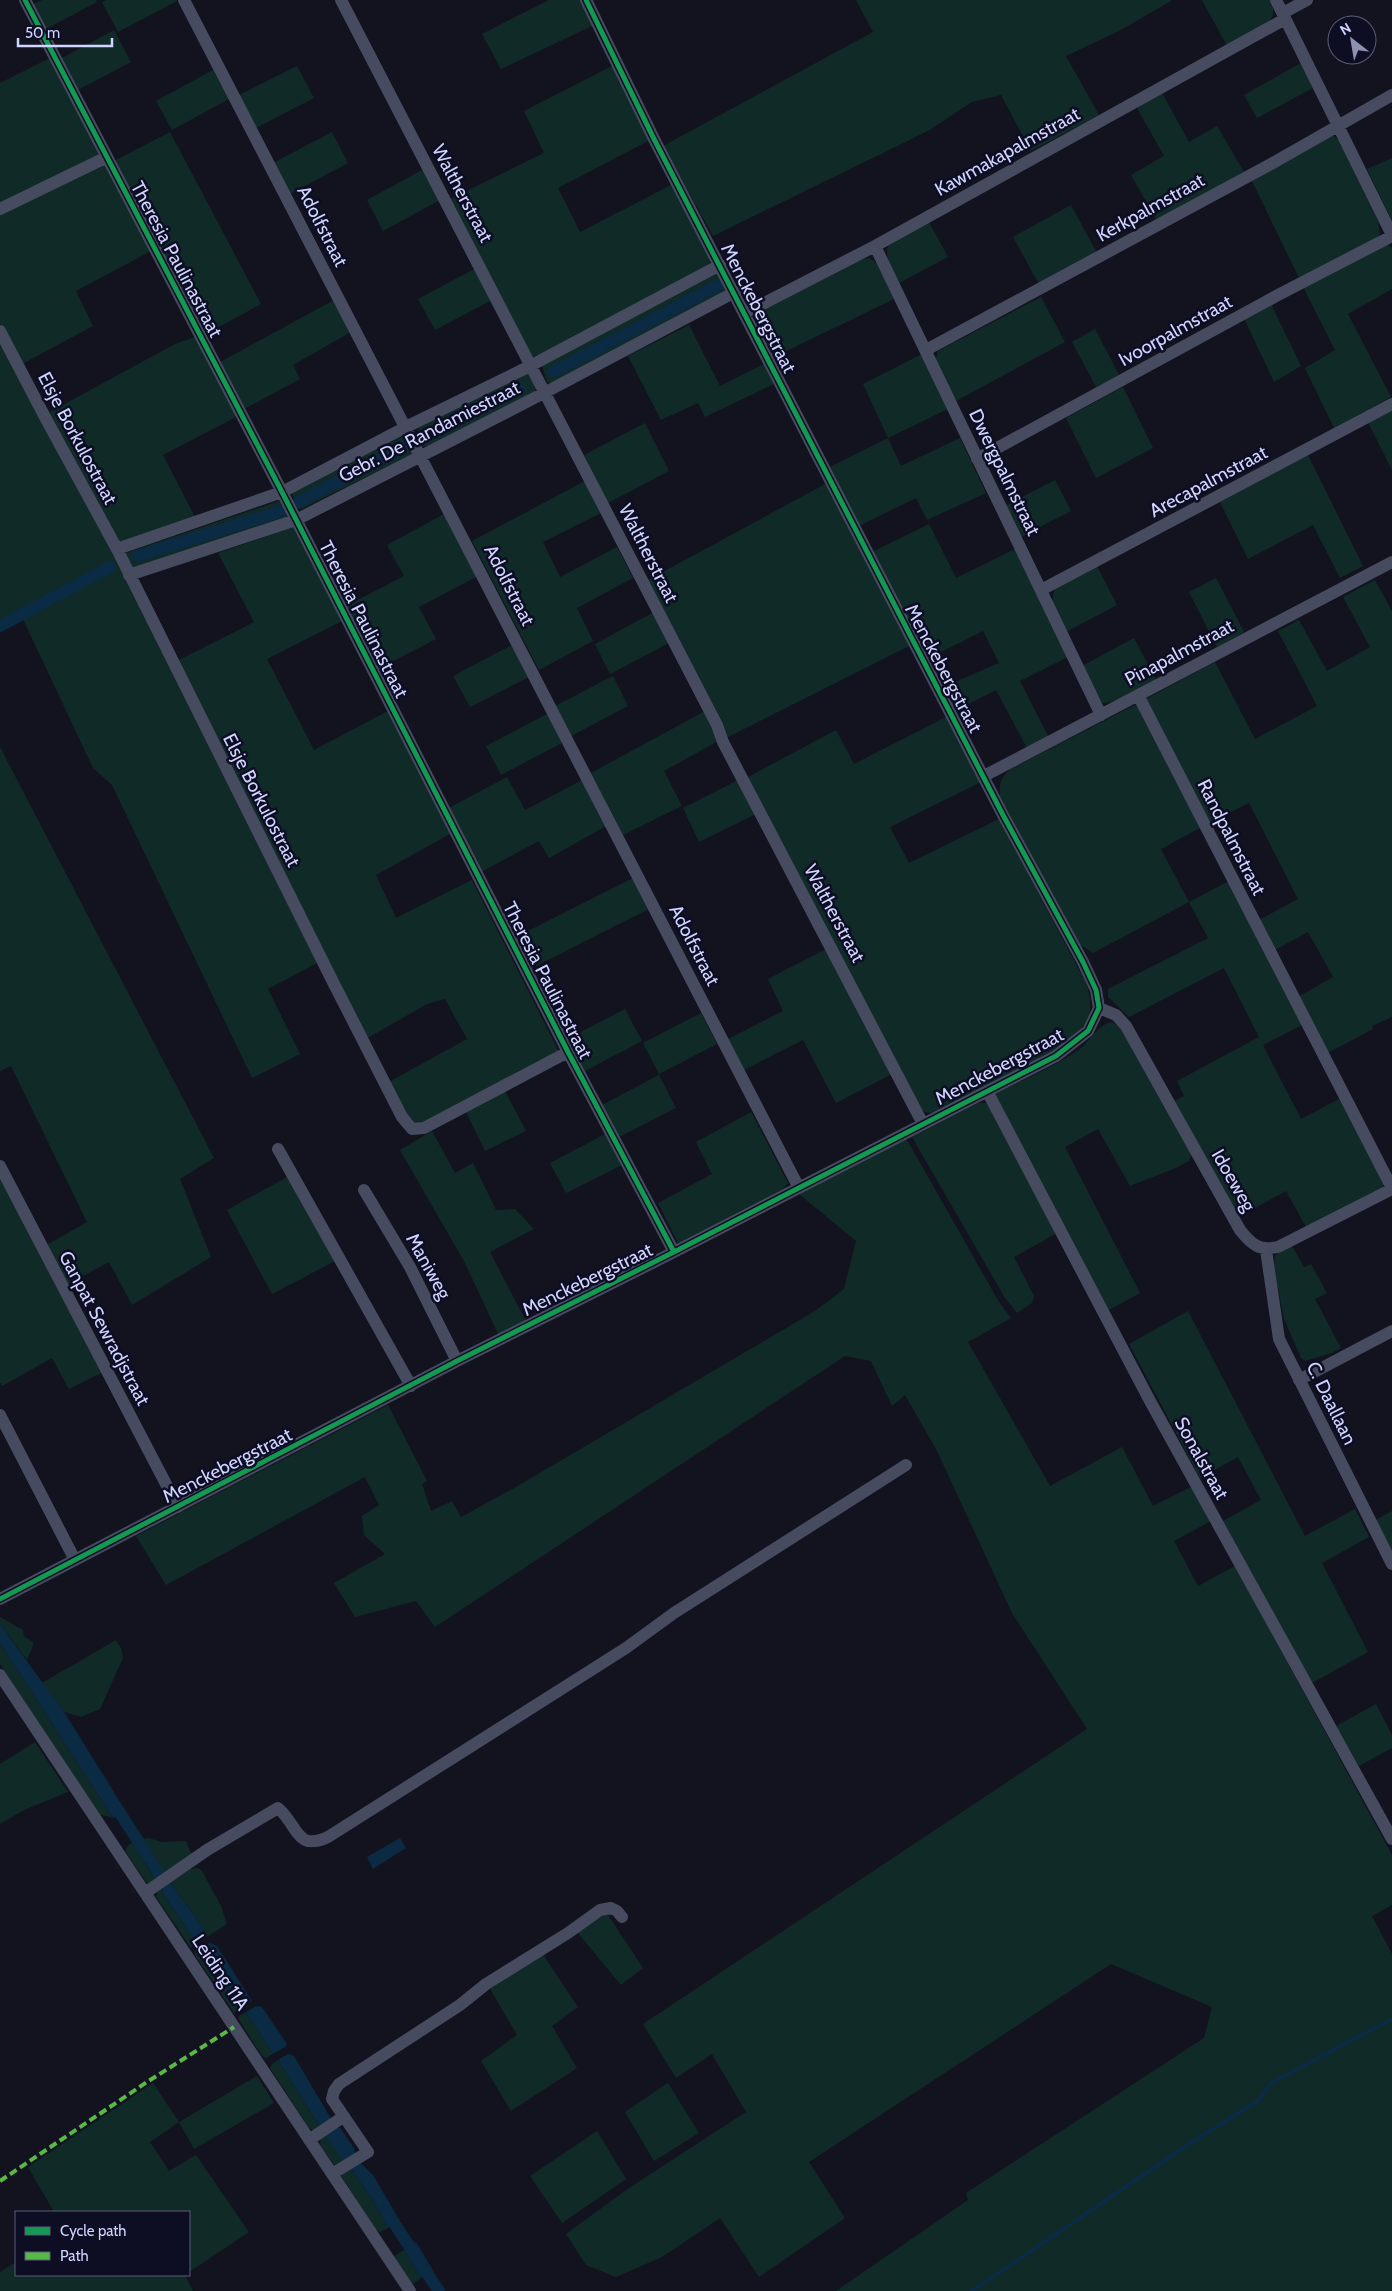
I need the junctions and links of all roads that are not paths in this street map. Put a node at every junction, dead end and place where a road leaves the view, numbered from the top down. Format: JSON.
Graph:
{"nodes":[{"id":1,"x":25,"y":0,"type":"edge"},
{"id":2,"x":184,"y":0,"type":"edge"},
{"id":3,"x":341,"y":0,"type":"edge"},
{"id":4,"x":586,"y":0,"type":"edge"},
{"id":5,"x":1276,"y":0,"type":"edge"},
{"id":6,"x":1307,"y":0,"type":"edge"},
{"id":7,"x":1284,"y":16,"type":"junction"},
{"id":8,"x":1392,"y":95,"type":"edge"},
{"id":9,"x":1337,"y":124,"type":"junction"},
{"id":10,"x":107,"y":157,"type":"junction"},
{"id":11,"x":0,"y":209,"type":"edge"},
{"id":12,"x":1392,"y":235,"type":"edge"},
{"id":13,"x":875,"y":246,"type":"junction"},
{"id":14,"x":720,"y":265,"type":"junction"},
{"id":15,"x":734,"y":292,"type":"junction"},
{"id":16,"x":745,"y":313,"type":"junction"},
{"id":17,"x":0,"y":331,"type":"edge"},
{"id":18,"x":926,"y":350,"type":"junction"},
{"id":19,"x":530,"y":366,"type":"junction"},
{"id":20,"x":544,"y":393,"type":"junction"},
{"id":21,"x":1392,"y":404,"type":"edge"},
{"id":22,"x":406,"y":427,"type":"junction"},
{"id":23,"x":422,"y":457,"type":"junction"},
{"id":24,"x":977,"y":459,"type":"junction"},
{"id":25,"x":282,"y":492,"type":"junction"},
{"id":26,"x":296,"y":520,"type":"junction"},
{"id":27,"x":117,"y":550,"type":"junction"},
{"id":28,"x":1392,"y":562,"type":"edge"},
{"id":29,"x":129,"y":575,"type":"junction"},
{"id":30,"x":1041,"y":590,"type":"junction"},
{"id":31,"x":1138,"y":695,"type":"junction"},
{"id":32,"x":1101,"y":715,"type":"junction"},
{"id":33,"x":984,"y":776,"type":"junction"},
{"id":34,"x":1099,"y":1008,"type":"junction"},
{"id":35,"x":568,"y":1052,"type":"junction"},
{"id":36,"x":987,"y":1091,"type":"junction"},
{"id":37,"x":923,"y":1124,"type":"junction"},
{"id":38,"x":278,"y":1149,"type":"dead end"},
{"id":39,"x":0,"y":1166,"type":"edge"},
{"id":40,"x":799,"y":1188,"type":"junction"},
{"id":41,"x":1392,"y":1188,"type":"edge"},
{"id":42,"x":364,"y":1190,"type":"dead end"},
{"id":43,"x":1266,"y":1250,"type":"junction"},
{"id":44,"x":674,"y":1252,"type":"junction"},
{"id":45,"x":1392,"y":1331,"type":"edge"},
{"id":46,"x":457,"y":1361,"type":"junction"},
{"id":47,"x":1298,"y":1380,"type":"junction"},
{"id":48,"x":411,"y":1386,"type":"junction"},
{"id":49,"x":0,"y":1416,"type":"edge"},
{"id":50,"x":906,"y":1465,"type":"dead end"},
{"id":51,"x":178,"y":1507,"type":"junction"},
{"id":52,"x":76,"y":1560,"type":"junction"},
{"id":53,"x":1392,"y":1564,"type":"edge"},
{"id":54,"x":0,"y":1599,"type":"edge"},
{"id":55,"x":0,"y":1674,"type":"edge"},
{"id":56,"x":1392,"y":1839,"type":"edge"},
{"id":57,"x":147,"y":1892,"type":"junction"},
{"id":58,"x":622,"y":1917,"type":"dead end"},
{"id":59,"x":338,"y":2120,"type":"junction"},
{"id":60,"x":312,"y":2138,"type":"junction"},
{"id":61,"x":336,"y":2171,"type":"junction"},
{"id":62,"x":410,"y":2291,"type":"edge"}],
"edges":[{"from":1,"to":10,"type":"street","name":"Theresia Paulinastraat"},
{"from":2,"to":22,"type":"street","name":"Adolfstraat"},
{"from":3,"to":19,"type":"street","name":"Waltherstraat"},
{"from":4,"to":14,"type":"street","name":"Menckebergstraat"},
{"from":5,"to":7,"type":"street"},
{"from":6,"to":7,"type":"street"},
{"from":7,"to":9,"type":"street"},
{"from":7,"to":13,"type":"street","name":"Kawmakapalmstraat"},
{"from":8,"to":9,"type":"street","name":"Kerkpalmstraat"},
{"from":9,"to":12,"type":"street"},
{"from":9,"to":18,"type":"street","name":"Kerkpalmstraat"},
{"from":10,"to":11,"type":"street"},
{"from":10,"to":25,"type":"street","name":"Theresia Paulinastraat"},
{"from":12,"to":24,"type":"street","name":"Ivoorpalmstraat"},
{"from":13,"to":16,"type":"street","name":"Kawmakapalmstraat"},
{"from":13,"to":18,"type":"street","name":"Dwergpalmstraat"},
{"from":14,"to":15,"type":"street","name":"Menckebergstraat"},
{"from":14,"to":19,"type":"street","name":"Gebr. De Randamiestraat"},
{"from":15,"to":16,"type":"street","name":"Menckebergstraat"},
{"from":15,"to":20,"type":"street","name":"Gebr. De Randamiestraat"},
{"from":16,"to":33,"type":"street","name":"Menckebergstraat"},
{"from":17,"to":27,"type":"street","name":"Elsje Borkulostraat"},
{"from":18,"to":24,"type":"street","name":"Dwergpalmstraat"},
{"from":19,"to":20,"type":"street","name":"Waltherstraat"},
{"from":19,"to":22,"type":"street","name":"Gebr. De Randamiestraat"},
{"from":20,"to":23,"type":"street","name":"Gebr. De Randamiestraat"},
{"from":20,"to":37,"type":"street","name":"Waltherstraat"},
{"from":21,"to":30,"type":"street","name":"Arecapalmstraat"},
{"from":22,"to":23,"type":"street","name":"Adolfstraat"},
{"from":22,"to":25,"type":"street","name":"Gebr. De Randamiestraat"},
{"from":23,"to":26,"type":"street","name":"Gebr. De Randamiestraat"},
{"from":23,"to":40,"type":"street","name":"Adolfstraat"},
{"from":24,"to":30,"type":"street","name":"Dwergpalmstraat"},
{"from":25,"to":26,"type":"street","name":"Theresia Paulinastraat"},
{"from":25,"to":27,"type":"street","name":"Gebr. De Randamiestraat"},
{"from":26,"to":29,"type":"street","name":"Gebr. De Randamiestraat"},
{"from":26,"to":35,"type":"street","name":"Theresia Paulinastraat"},
{"from":27,"to":29,"type":"street","name":"Elsje Borkulostraat"},
{"from":28,"to":31,"type":"street","name":"Pinapalmstraat"},
{"from":29,"to":35,"type":"street","name":"Elsje Borkulostraat"},
{"from":30,"to":32,"type":"street","name":"Dwergpalmstraat"},
{"from":31,"to":32,"type":"street","name":"Pinapalmstraat"},
{"from":31,"to":41,"type":"street","name":"Randpalmstraat"},
{"from":32,"to":33,"type":"street","name":"Pinapalmstraat"},
{"from":33,"to":34,"type":"street","name":"Menckebergstraat"},
{"from":34,"to":36,"type":"street","name":"Menckebergstraat"},
{"from":34,"to":43,"type":"street","name":"Idoeweg"},
{"from":35,"to":44,"type":"street","name":"Theresia Paulinastraat"},
{"from":36,"to":37,"type":"street","name":"Menckebergstraat"},
{"from":36,"to":56,"type":"street","name":"Sonalstraat"},
{"from":37,"to":40,"type":"street","name":"Menckebergstraat"},
{"from":38,"to":48,"type":"street"},
{"from":39,"to":51,"type":"street","name":"Ganpat Sewradjstraat"},
{"from":40,"to":44,"type":"street","name":"Menckebergstraat"},
{"from":41,"to":43,"type":"street"},
{"from":42,"to":46,"type":"street","name":"Maniweg"},
{"from":43,"to":47,"type":"street","name":"C. Daallaan"},
{"from":44,"to":46,"type":"street","name":"Menckebergstraat"},
{"from":45,"to":47,"type":"street"},
{"from":46,"to":48,"type":"street","name":"Menckebergstraat"},
{"from":47,"to":53,"type":"street","name":"C. Daallaan"},
{"from":48,"to":51,"type":"street","name":"Menckebergstraat"},
{"from":49,"to":52,"type":"street"},
{"from":50,"to":57,"type":"street"},
{"from":51,"to":52,"type":"street","name":"Menckebergstraat"},
{"from":52,"to":54,"type":"street","name":"Menckebergstraat"},
{"from":55,"to":57,"type":"street","name":"Leiding 11A"},
{"from":57,"to":60,"type":"street","name":"Leiding 11A"},
{"from":58,"to":59,"type":"street"},
{"from":59,"to":60,"type":"street"},
{"from":59,"to":61,"type":"street"},
{"from":60,"to":61,"type":"street","name":"Leiding 11A"},
{"from":61,"to":62,"type":"street","name":"Leiding 11A"}]}
